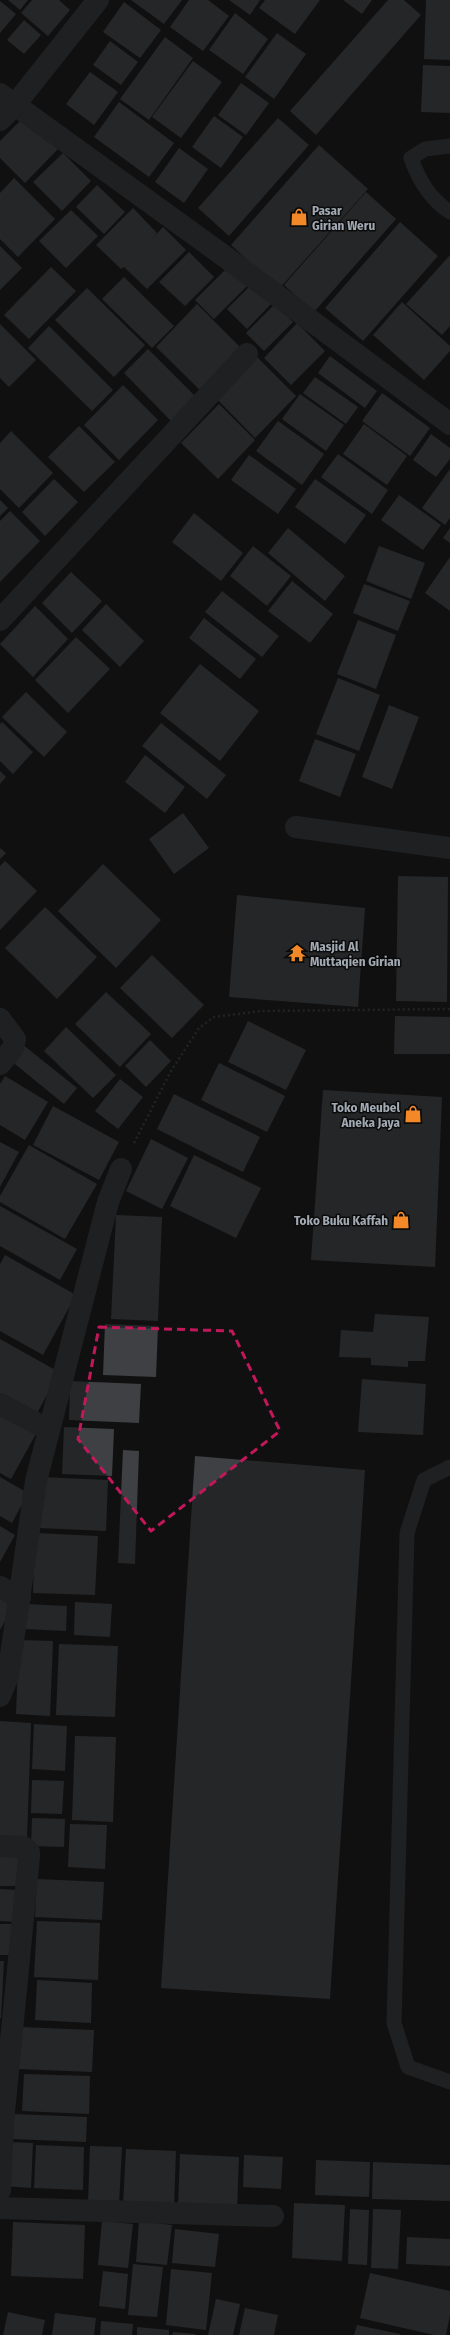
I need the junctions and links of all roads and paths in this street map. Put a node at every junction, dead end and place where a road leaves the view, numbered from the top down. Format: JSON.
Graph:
{"nodes":[{"id":1,"x":98,"y":0,"type":"edge"},
{"id":2,"x":5,"y":107,"type":"edge"},
{"id":3,"x":450,"y":146,"type":"edge"},
{"id":4,"x":450,"y":212,"type":"edge"},
{"id":5,"x":247,"y":354,"type":"dead end"},
{"id":6,"x":450,"y":424,"type":"edge"},
{"id":7,"x":0,"y":620,"type":"edge"},
{"id":8,"x":296,"y":827,"type":"dead end"},
{"id":9,"x":450,"y":848,"type":"edge"},
{"id":10,"x":450,"y":1009,"type":"edge"},
{"id":11,"x":0,"y":1019,"type":"edge"},
{"id":12,"x":0,"y":1064,"type":"edge"},
{"id":13,"x":121,"y":1169,"type":"joint"},
{"id":14,"x":0,"y":1404,"type":"edge"},
{"id":15,"x":49,"y":1430,"type":"junction"},
{"id":16,"x":450,"y":1467,"type":"edge"},
{"id":17,"x":0,"y":1587,"type":"edge"},
{"id":18,"x":20,"y":1598,"type":"junction"},
{"id":19,"x":0,"y":1696,"type":"edge"},
{"id":20,"x":0,"y":1846,"type":"edge"},
{"id":21,"x":450,"y":2082,"type":"edge"},
{"id":22,"x":0,"y":2190,"type":"edge"},
{"id":23,"x":0,"y":2208,"type":"edge"},
{"id":24,"x":273,"y":2216,"type":"dead end"}],
"edges":[{"from":1,"to":2,"type":"street"},
{"from":2,"to":6,"type":"street"},
{"from":3,"to":4,"type":"lane"},
{"from":5,"to":7,"type":"street"},
{"from":8,"to":9,"type":"street"},
{"from":10,"to":13,"type":"path"},
{"from":11,"to":12,"type":"street"},
{"from":13,"to":15,"type":"street"},
{"from":14,"to":15,"type":"street"},
{"from":15,"to":18,"type":"street"},
{"from":16,"to":21,"type":"lane"},
{"from":17,"to":18,"type":"street"},
{"from":18,"to":19,"type":"street"},
{"from":20,"to":22,"type":"street"},
{"from":23,"to":24,"type":"street"}]}
